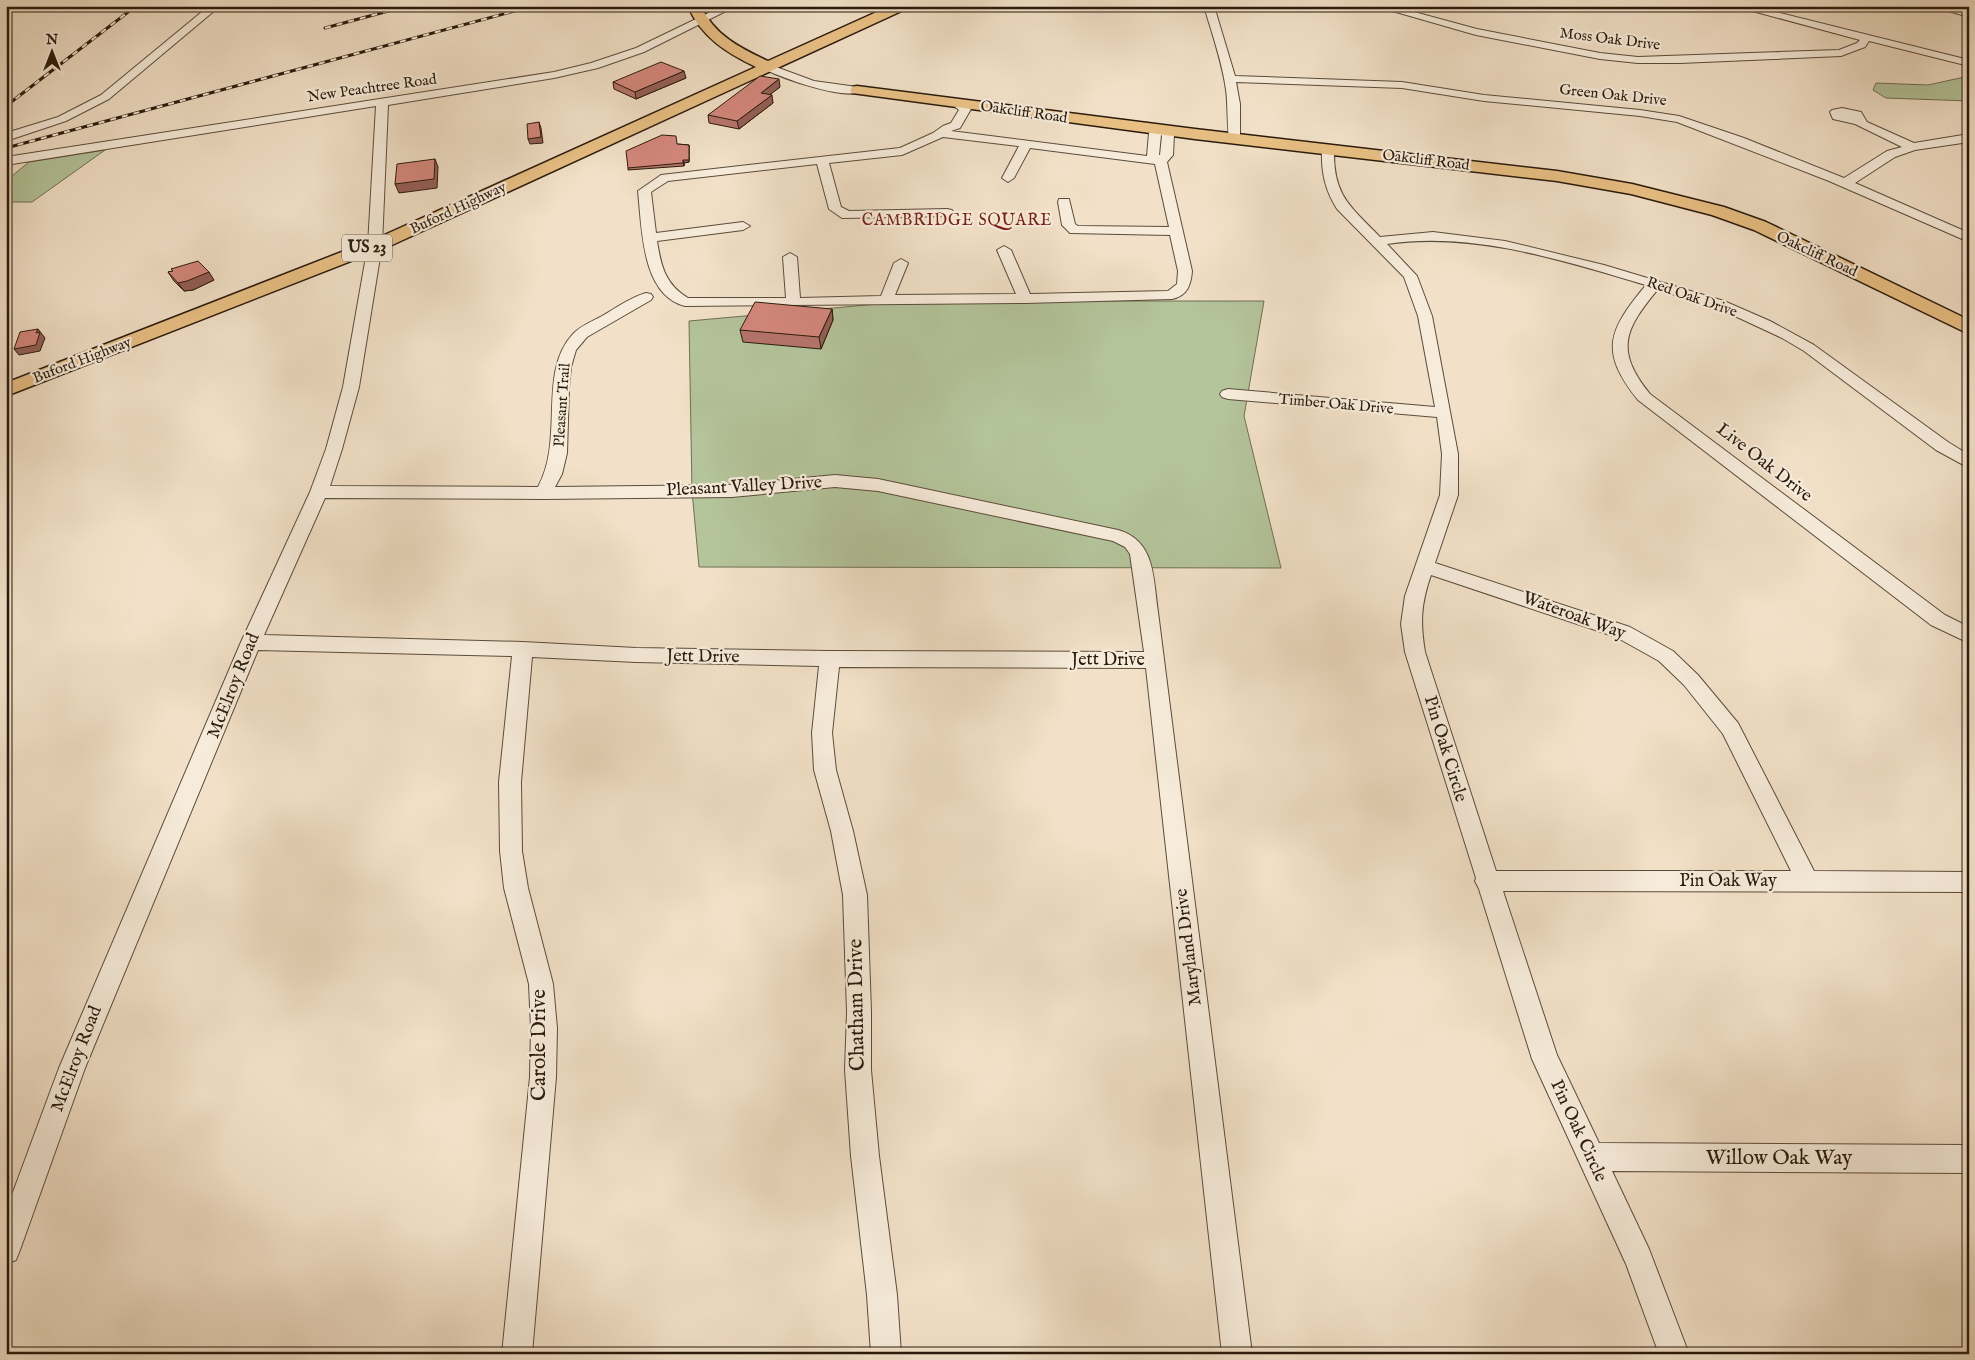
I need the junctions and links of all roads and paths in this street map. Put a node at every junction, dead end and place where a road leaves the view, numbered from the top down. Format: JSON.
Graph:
{"nodes":[{"id":1,"x":215,"y":6,"type":"edge"},
{"id":2,"x":694,"y":6,"type":"edge"},
{"id":3,"x":732,"y":6,"type":"edge"},
{"id":4,"x":901,"y":6,"type":"edge"},
{"id":5,"x":1209,"y":6,"type":"edge"},
{"id":6,"x":1380,"y":6,"type":"edge"},
{"id":7,"x":1585,"y":6,"type":"edge"},
{"id":8,"x":1656,"y":6,"type":"edge"},
{"id":9,"x":1739,"y":6,"type":"edge"},
{"id":10,"x":1936,"y":6,"type":"edge"},
{"id":11,"x":709,"y":14,"type":"edge"},
{"id":12,"x":1969,"y":14,"type":"edge"},
{"id":13,"x":1865,"y":38,"type":"junction"},
{"id":14,"x":664,"y":39,"type":"junction"},
{"id":15,"x":723,"y":42,"type":"junction"},
{"id":16,"x":768,"y":56,"type":"junction"},
{"id":17,"x":1969,"y":63,"type":"edge"},
{"id":18,"x":1232,"y":78,"type":"junction"},
{"id":19,"x":857,"y":90,"type":"joint"},
{"id":20,"x":382,"y":102,"type":"junction"},
{"id":21,"x":962,"y":105,"type":"junction"},
{"id":22,"x":1859,"y":122,"type":"dead end"},
{"id":23,"x":944,"y":130,"type":"junction"},
{"id":24,"x":1162,"y":130,"type":"junction"},
{"id":25,"x":6,"y":137,"type":"edge"},
{"id":26,"x":1234,"y":138,"type":"junction"},
{"id":27,"x":1969,"y":138,"type":"edge"},
{"id":28,"x":1026,"y":144,"type":"junction"},
{"id":29,"x":1913,"y":148,"type":"junction"},
{"id":30,"x":1328,"y":149,"type":"junction"},
{"id":31,"x":6,"y":160,"type":"edge"},
{"id":32,"x":822,"y":161,"type":"junction"},
{"id":33,"x":1161,"y":161,"type":"junction"},
{"id":34,"x":1008,"y":178,"type":"dead end"},
{"id":35,"x":1846,"y":183,"type":"junction"},
{"id":36,"x":1064,"y":202,"type":"dead end"},
{"id":37,"x":947,"y":213,"type":"dead end"},
{"id":38,"x":743,"y":226,"type":"dead end"},
{"id":39,"x":1176,"y":231,"type":"junction"},
{"id":40,"x":651,"y":238,"type":"junction"},
{"id":41,"x":1969,"y":238,"type":"edge"},
{"id":42,"x":1376,"y":242,"type":"junction"},
{"id":43,"x":375,"y":245,"type":"junction"},
{"id":44,"x":1004,"y":250,"type":"dead end"},
{"id":45,"x":790,"y":257,"type":"dead end"},
{"id":46,"x":901,"y":263,"type":"dead end"},
{"id":47,"x":1655,"y":284,"type":"junction"},
{"id":48,"x":646,"y":297,"type":"dead end"},
{"id":49,"x":1025,"y":298,"type":"junction"},
{"id":50,"x":886,"y":300,"type":"junction"},
{"id":51,"x":793,"y":302,"type":"junction"},
{"id":52,"x":1969,"y":328,"type":"edge"},
{"id":53,"x":6,"y":390,"type":"edge"},
{"id":54,"x":1228,"y":394,"type":"dead end"},
{"id":55,"x":1444,"y":413,"type":"junction"},
{"id":56,"x":1969,"y":463,"type":"edge"},
{"id":57,"x":319,"y":492,"type":"junction"},
{"id":58,"x":543,"y":493,"type":"junction"},
{"id":59,"x":1131,"y":544,"type":"joint"},
{"id":60,"x":1424,"y":566,"type":"junction"},
{"id":61,"x":1969,"y":636,"type":"edge"},
{"id":62,"x":251,"y":642,"type":"junction"},
{"id":63,"x":523,"y":649,"type":"junction"},
{"id":64,"x":830,"y":659,"type":"junction"},
{"id":65,"x":1155,"y":660,"type":"junction"},
{"id":66,"x":1486,"y":881,"type":"junction"},
{"id":67,"x":1808,"y":881,"type":"junction"},
{"id":68,"x":1969,"y":882,"type":"edge"},
{"id":69,"x":1590,"y":1157,"type":"junction"},
{"id":70,"x":1969,"y":1159,"type":"edge"},
{"id":71,"x":6,"y":1250,"type":"edge"},
{"id":72,"x":517,"y":1354,"type":"edge"},
{"id":73,"x":886,"y":1354,"type":"edge"},
{"id":74,"x":1237,"y":1354,"type":"edge"},
{"id":75,"x":1674,"y":1354,"type":"edge"}],
"edges":[{"from":1,"to":25,"type":"street"},
{"from":2,"to":11,"type":"main road"},
{"from":3,"to":11,"type":"street","name":"New Peachtree Road"},
{"from":4,"to":16,"type":"main road","name":"Buford Highway","number":"US 23"},
{"from":5,"to":18,"type":"street"},
{"from":6,"to":13,"type":"street","name":"Moss Oak Drive"},
{"from":7,"to":8,"type":"street"},
{"from":9,"to":13,"type":"street"},
{"from":10,"to":12,"type":"street"},
{"from":11,"to":14,"type":"street","name":"New Peachtree Road"},
{"from":11,"to":15,"type":"main road","name":"Oakcliff Road"},
{"from":11,"to":16,"type":"main road","name":"Oakcliff Road"},
{"from":13,"to":17,"type":"street"},
{"from":14,"to":15,"type":"street"},
{"from":14,"to":20,"type":"street","name":"New Peachtree Road"},
{"from":15,"to":16,"type":"main road","name":"Oakcliff Road"},
{"from":16,"to":19,"type":"street","name":"Oakcliff Road"},
{"from":16,"to":43,"type":"main road","name":"Buford Highway","number":"US 23"},
{"from":18,"to":26,"type":"street"},
{"from":18,"to":35,"type":"street","name":"Green Oak Drive"},
{"from":19,"to":21,"type":"main road","name":"Oakcliff Road"},
{"from":20,"to":31,"type":"street","name":"New Peachtree Road"},
{"from":20,"to":43,"type":"street","name":"McElroy Road"},
{"from":21,"to":23,"type":"street"},
{"from":21,"to":24,"type":"main road","name":"Oakcliff Road"},
{"from":22,"to":29,"type":"street"},
{"from":23,"to":28,"type":"street"},
{"from":23,"to":32,"type":"street"},
{"from":24,"to":26,"type":"main road","name":"Oakcliff Road"},
{"from":24,"to":33,"type":"street"},
{"from":26,"to":30,"type":"main road","name":"Oakcliff Road"},
{"from":27,"to":29,"type":"street"},
{"from":28,"to":33,"type":"street"},
{"from":28,"to":34,"type":"street"},
{"from":29,"to":35,"type":"street"},
{"from":30,"to":42,"type":"street","name":"Pin Oak Circle"},
{"from":30,"to":52,"type":"main road","name":"Oakcliff Road"},
{"from":32,"to":37,"type":"street"},
{"from":32,"to":40,"type":"street"},
{"from":33,"to":39,"type":"street"},
{"from":35,"to":41,"type":"street","name":"Green Oak Drive"},
{"from":36,"to":39,"type":"street"},
{"from":38,"to":40,"type":"street"},
{"from":39,"to":49,"type":"street"},
{"from":40,"to":51,"type":"street"},
{"from":42,"to":47,"type":"street","name":"Red Oak Drive"},
{"from":42,"to":55,"type":"street","name":"Pin Oak Circle"},
{"from":43,"to":53,"type":"main road","name":"Buford Highway","number":"US 23"},
{"from":43,"to":57,"type":"street","name":"McElroy Road"},
{"from":44,"to":49,"type":"street"},
{"from":45,"to":51,"type":"street"},
{"from":46,"to":50,"type":"street"},
{"from":47,"to":56,"type":"street","name":"Red Oak Drive"},
{"from":47,"to":61,"type":"street","name":"Live Oak Drive"},
{"from":48,"to":58,"type":"street","name":"Pleasant Trail"},
{"from":49,"to":50,"type":"street"},
{"from":50,"to":51,"type":"street"},
{"from":54,"to":55,"type":"street","name":"Timber Oak Drive"},
{"from":55,"to":60,"type":"street","name":"Pin Oak Circle"},
{"from":57,"to":58,"type":"street","name":"Pleasant Valley Drive"},
{"from":57,"to":62,"type":"street","name":"McElroy Road"},
{"from":58,"to":59,"type":"street","name":"Pleasant Valley Drive"},
{"from":59,"to":65,"type":"street","name":"Maryland Drive"},
{"from":60,"to":66,"type":"street","name":"Pin Oak Circle"},
{"from":60,"to":67,"type":"street","name":"Wateroak Way"},
{"from":62,"to":63,"type":"street","name":"Jett Drive"},
{"from":62,"to":71,"type":"street","name":"McElroy Road"},
{"from":63,"to":64,"type":"street","name":"Jett Drive"},
{"from":63,"to":72,"type":"street","name":"Carole Drive"},
{"from":64,"to":65,"type":"street","name":"Jett Drive"},
{"from":64,"to":73,"type":"street","name":"Chatham Drive"},
{"from":65,"to":74,"type":"street","name":"Maryland Drive"},
{"from":66,"to":67,"type":"street","name":"Pin Oak Way"},
{"from":66,"to":69,"type":"street","name":"Pin Oak Circle"},
{"from":67,"to":68,"type":"street","name":"Pin Oak Way"},
{"from":69,"to":70,"type":"street","name":"Willow Oak Way"},
{"from":69,"to":75,"type":"street","name":"Pin Oak Circle"}]}
